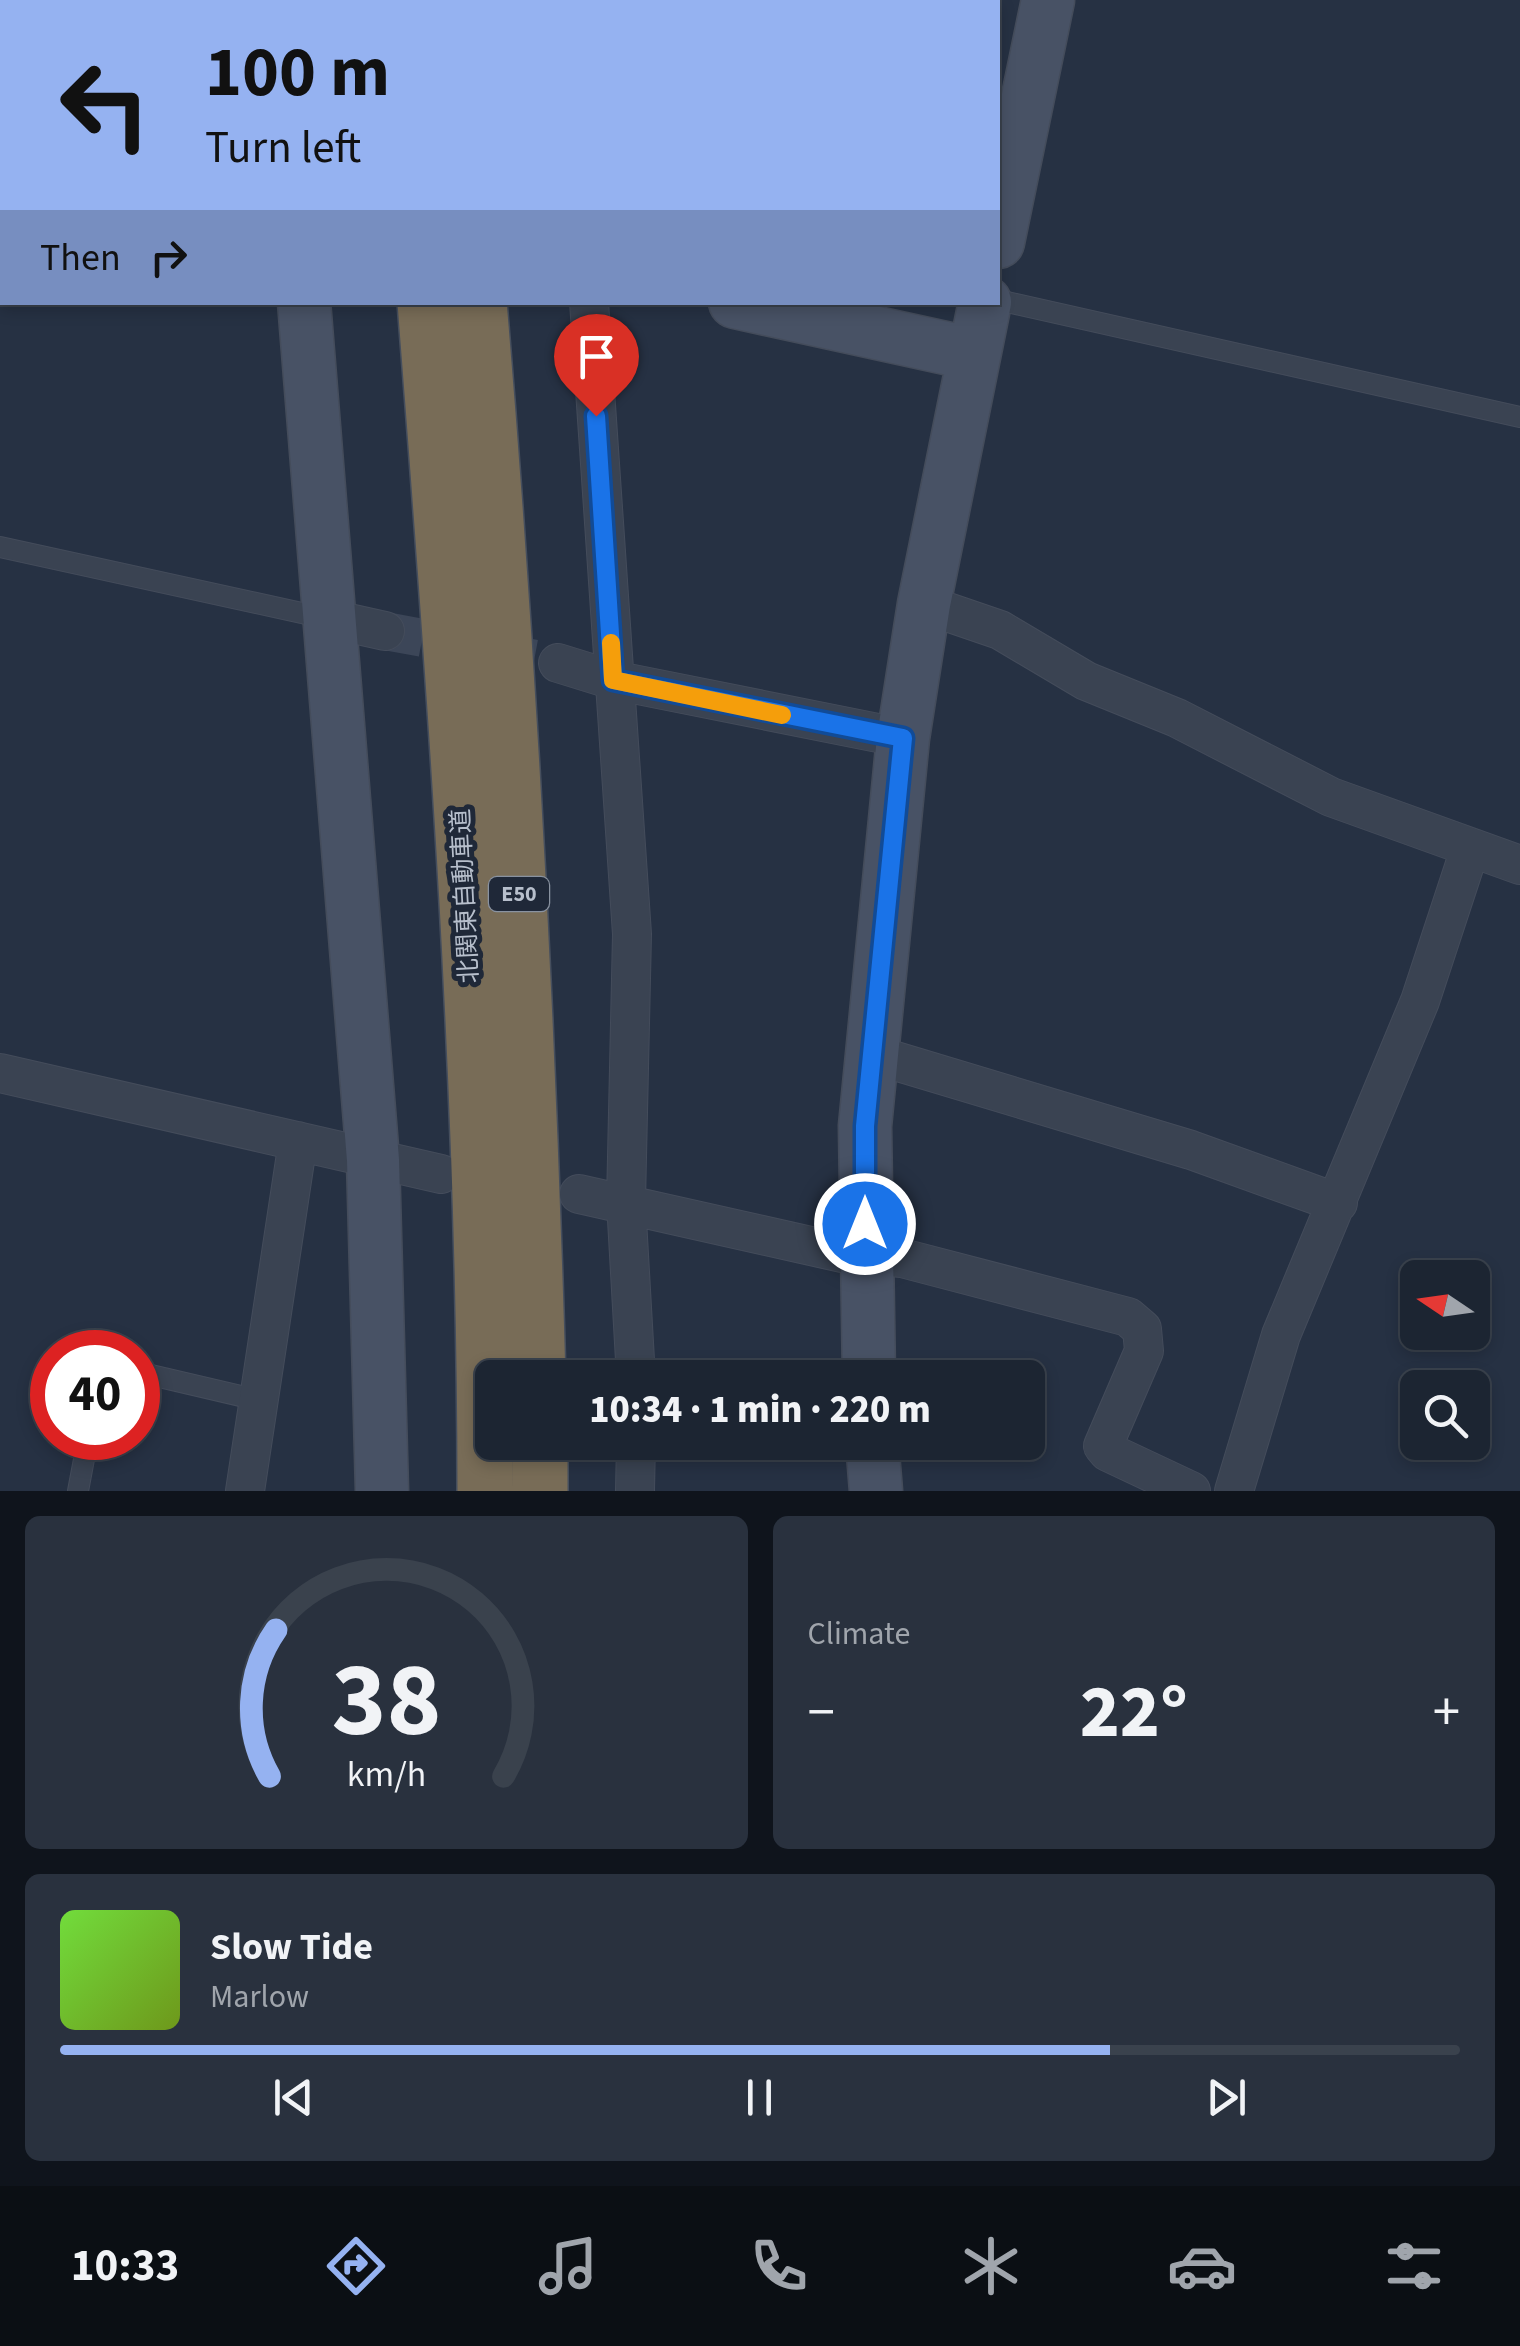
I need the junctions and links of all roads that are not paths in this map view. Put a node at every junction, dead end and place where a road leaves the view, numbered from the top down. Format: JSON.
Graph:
{"nodes":[{"id":1,"x":1048,"y":0,"type":"edge"},
{"id":2,"x":1015,"y":70,"type":"edge"},
{"id":3,"x":1000,"y":222,"type":"edge"},
{"id":4,"x":1000,"y":300,"type":"edge"},
{"id":5,"x":304,"y":305,"type":"edge"},
{"id":6,"x":394,"y":305,"type":"edge"},
{"id":7,"x":425,"y":305,"type":"edge"},
{"id":8,"x":479,"y":305,"type":"edge"},
{"id":9,"x":490,"y":305,"type":"edge"},
{"id":10,"x":589,"y":305,"type":"edge"},
{"id":11,"x":750,"y":305,"type":"edge"},
{"id":12,"x":984,"y":305,"type":"edge"},
{"id":13,"x":973,"y":354,"type":"junction"},
{"id":14,"x":488,"y":411,"type":"junction"},
{"id":15,"x":1520,"y":417,"type":"edge"},
{"id":16,"x":0,"y":548,"type":"edge"},
{"id":17,"x":924,"y":604,"type":"junction"},
{"id":18,"x":331,"y":619,"type":"junction"},
{"id":19,"x":385,"y":630,"type":"tunnel mouth"},
{"id":20,"x":558,"y":664,"type":"tunnel mouth"},
{"id":21,"x":613,"y":680,"type":"junction"},
{"id":22,"x":903,"y":738,"type":"junction"},
{"id":23,"x":458,"y":766,"type":"junction"},
{"id":24,"x":1470,"y":848,"type":"junction"},
{"id":25,"x":1520,"y":865,"type":"edge"},
{"id":26,"x":872,"y":1054,"type":"junction"},
{"id":27,"x":0,"y":1073,"type":"edge"},
{"id":28,"x":298,"y":1141,"type":"junction"},
{"id":29,"x":373,"y":1160,"type":"junction"},
{"id":30,"x":441,"y":1174,"type":"dead end"},
{"id":31,"x":579,"y":1194,"type":"dead end"},
{"id":32,"x":626,"y":1202,"type":"junction"},
{"id":33,"x":1338,"y":1203,"type":"junction"},
{"id":34,"x":865,"y":1257,"type":"junction"},
{"id":35,"x":538,"y":1360,"type":"edge"},
{"id":36,"x":635,"y":1360,"type":"edge"},
{"id":37,"x":868,"y":1360,"type":"edge"},
{"id":38,"x":160,"y":1377,"type":"edge"},
{"id":39,"x":262,"y":1401,"type":"junction"},
{"id":40,"x":84,"y":1460,"type":"edge"},
{"id":41,"x":540,"y":1460,"type":"edge"},
{"id":42,"x":636,"y":1460,"type":"edge"},
{"id":43,"x":873,"y":1460,"type":"edge"},
{"id":44,"x":78,"y":1491,"type":"edge"},
{"id":45,"x":246,"y":1491,"type":"edge"},
{"id":46,"x":382,"y":1491,"type":"edge"},
{"id":47,"x":485,"y":1491,"type":"edge"},
{"id":48,"x":540,"y":1491,"type":"edge"},
{"id":49,"x":636,"y":1491,"type":"edge"},
{"id":50,"x":876,"y":1491,"type":"edge"},
{"id":51,"x":1192,"y":1491,"type":"edge"},
{"id":52,"x":1234,"y":1491,"type":"edge"}],
"edges":[{"from":1,"to":2,"type":"street"},
{"from":2,"to":3,"type":"street"},
{"from":4,"to":15,"type":"lane"},
{"from":5,"to":18,"type":"street"},
{"from":6,"to":23,"type":"highway"},
{"from":7,"to":23,"type":"highway","name":"北関東自動車道","number":"E50"},
{"from":8,"to":14,"type":"highway","number":"E50"},
{"from":9,"to":14,"type":"highway"},
{"from":10,"to":21,"type":"street"},
{"from":11,"to":13,"type":"street"},
{"from":12,"to":13,"type":"street"},
{"from":13,"to":17,"type":"street"},
{"from":14,"to":35,"type":"highway","number":"E50"},
{"from":16,"to":18,"type":"lane"},
{"from":17,"to":22,"type":"street"},
{"from":17,"to":24,"type":"street"},
{"from":18,"to":19,"type":"street"},
{"from":18,"to":29,"type":"street"},
{"from":20,"to":21,"type":"street"},
{"from":21,"to":22,"type":"street"},
{"from":21,"to":32,"type":"street"},
{"from":22,"to":26,"type":"street"},
{"from":23,"to":47,"type":"highway","name":"北関東自動車道","number":"E50"},
{"from":24,"to":25,"type":"street"},
{"from":24,"to":33,"type":"street"},
{"from":26,"to":33,"type":"street"},
{"from":26,"to":34,"type":"street"},
{"from":27,"to":28,"type":"street"},
{"from":28,"to":29,"type":"street"},
{"from":28,"to":39,"type":"street"},
{"from":29,"to":30,"type":"street"},
{"from":29,"to":46,"type":"street"},
{"from":31,"to":32,"type":"street"},
{"from":32,"to":34,"type":"street"},
{"from":32,"to":36,"type":"street"},
{"from":33,"to":52,"type":"street"},
{"from":34,"to":37,"type":"street"},
{"from":34,"to":51,"type":"street"},
{"from":38,"to":39,"type":"lane"},
{"from":39,"to":45,"type":"street"},
{"from":40,"to":44,"type":"lane"},
{"from":41,"to":48,"type":"highway"},
{"from":42,"to":49,"type":"street"},
{"from":43,"to":50,"type":"street"}]}
